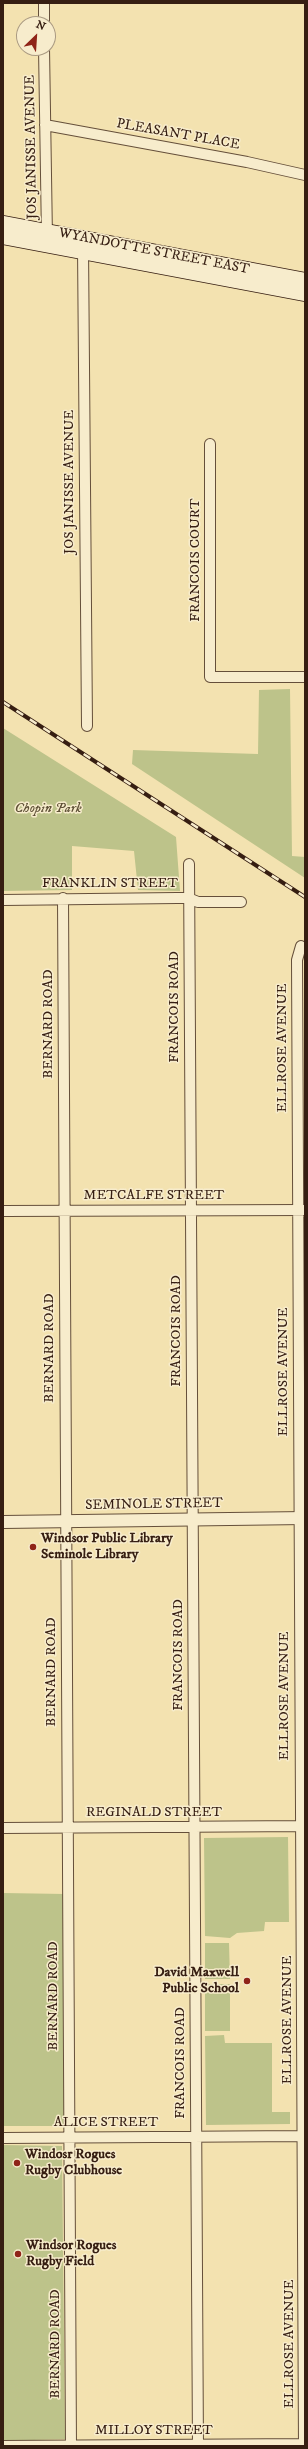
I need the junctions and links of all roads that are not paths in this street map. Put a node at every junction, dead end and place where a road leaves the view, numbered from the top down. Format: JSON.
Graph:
{"nodes":[{"id":1,"x":44,"y":3,"type":"edge"},
{"id":2,"x":44,"y":16,"type":"edge"},
{"id":3,"x":44,"y":56,"type":"edge"},
{"id":4,"x":45,"y":125,"type":"junction"},
{"id":5,"x":305,"y":175,"type":"edge"},
{"id":6,"x":3,"y":223,"type":"edge"},
{"id":7,"x":47,"y":231,"type":"junction"},
{"id":8,"x":3,"y":237,"type":"edge"},
{"id":9,"x":84,"y":239,"type":"junction"},
{"id":10,"x":47,"y":245,"type":"junction"},
{"id":11,"x":83,"y":253,"type":"junction"},
{"id":12,"x":305,"y":280,"type":"edge"},
{"id":13,"x":305,"y":294,"type":"edge"},
{"id":14,"x":210,"y":444,"type":"dead end"},
{"id":15,"x":305,"y":677,"type":"edge"},
{"id":16,"x":87,"y":726,"type":"dead end"},
{"id":17,"x":189,"y":864,"type":"dead end"},
{"id":18,"x":63,"y":898,"type":"junction"},
{"id":19,"x":188,"y":898,"type":"junction"},
{"id":20,"x":3,"y":900,"type":"edge"},
{"id":21,"x":241,"y":902,"type":"dead end"},
{"id":22,"x":301,"y":946,"type":"dead end"},
{"id":23,"x":190,"y":1210,"type":"junction"},
{"id":24,"x":301,"y":1210,"type":"edge"},
{"id":25,"x":3,"y":1211,"type":"edge"},
{"id":26,"x":64,"y":1211,"type":"junction"},
{"id":27,"x":302,"y":1518,"type":"edge"},
{"id":28,"x":192,"y":1519,"type":"junction"},
{"id":29,"x":65,"y":1521,"type":"junction"},
{"id":30,"x":3,"y":1522,"type":"edge"},
{"id":31,"x":303,"y":1826,"type":"edge"},
{"id":32,"x":194,"y":1827,"type":"junction"},
{"id":33,"x":3,"y":1828,"type":"edge"},
{"id":34,"x":67,"y":1828,"type":"junction"},
{"id":35,"x":196,"y":2136,"type":"junction"},
{"id":36,"x":304,"y":2136,"type":"edge"},
{"id":37,"x":69,"y":2137,"type":"junction"},
{"id":38,"x":3,"y":2138,"type":"edge"},
{"id":39,"x":198,"y":2445,"type":"edge"},
{"id":40,"x":305,"y":2445,"type":"edge"},
{"id":41,"x":3,"y":2446,"type":"edge"},
{"id":42,"x":71,"y":2446,"type":"edge"}],
"edges":[{"from":1,"to":2,"type":"street"},
{"from":3,"to":4,"type":"street","name":"JOS JANISSE AVENUE"},
{"from":4,"to":5,"type":"street","name":"PLEASANT PLACE"},
{"from":4,"to":7,"type":"street","name":"JOS JANISSE AVENUE"},
{"from":6,"to":7,"type":"main road","name":"WYANDOTTE STREET EAST"},
{"from":7,"to":9,"type":"main road","name":"WYANDOTTE STREET EAST"},
{"from":7,"to":10,"type":"street","name":"JOS JANISSE AVENUE"},
{"from":8,"to":10,"type":"main road","name":"WYANDOTTE STREET EAST"},
{"from":9,"to":11,"type":"street","name":"JOS JANISSE AVENUE"},
{"from":9,"to":12,"type":"main road","name":"WYANDOTTE STREET EAST"},
{"from":10,"to":11,"type":"main road","name":"WYANDOTTE STREET EAST"},
{"from":11,"to":13,"type":"main road","name":"WYANDOTTE STREET EAST"},
{"from":11,"to":16,"type":"street","name":"JOS JANISSE AVENUE"},
{"from":14,"to":15,"type":"street","name":"FRANCOIS COURT"},
{"from":17,"to":19,"type":"street","name":"FRANCOIS ROAD"},
{"from":18,"to":19,"type":"street","name":"FRANKLIN STREET"},
{"from":18,"to":20,"type":"street","name":"FRANKLIN STREET"},
{"from":18,"to":26,"type":"street","name":"BERNARD ROAD"},
{"from":19,"to":21,"type":"street","name":"FRANKLIN STREET"},
{"from":19,"to":23,"type":"street","name":"FRANCOIS ROAD"},
{"from":22,"to":24,"type":"street","name":"ELLROSE AVENUE"},
{"from":23,"to":24,"type":"street","name":"METCALFE STREET"},
{"from":23,"to":26,"type":"street","name":"METCALFE STREET"},
{"from":23,"to":28,"type":"street","name":"FRANCOIS ROAD"},
{"from":24,"to":27,"type":"street","name":"ELLROSE AVENUE"},
{"from":25,"to":26,"type":"street","name":"METCALFE STREET"},
{"from":26,"to":29,"type":"street","name":"BERNARD ROAD"},
{"from":27,"to":28,"type":"street","name":"SEMINOLE STREET"},
{"from":27,"to":31,"type":"street","name":"ELLROSE AVENUE"},
{"from":28,"to":29,"type":"street","name":"SEMINOLE STREET"},
{"from":28,"to":32,"type":"street","name":"FRANCOIS ROAD"},
{"from":29,"to":30,"type":"street","name":"SEMINOLE STREET"},
{"from":29,"to":34,"type":"street","name":"BERNARD ROAD"},
{"from":31,"to":32,"type":"street","name":"REGINALD STREET"},
{"from":31,"to":36,"type":"street","name":"ELLROSE AVENUE"},
{"from":32,"to":34,"type":"street","name":"REGINALD STREET"},
{"from":32,"to":35,"type":"street","name":"FRANCOIS ROAD"},
{"from":33,"to":34,"type":"street","name":"REGINALD STREET"},
{"from":34,"to":37,"type":"street","name":"BERNARD ROAD"},
{"from":35,"to":36,"type":"street","name":"ALICE STREET"},
{"from":35,"to":37,"type":"street","name":"ALICE STREET"},
{"from":35,"to":39,"type":"street","name":"FRANCOIS ROAD"},
{"from":36,"to":40,"type":"street","name":"ELLROSE AVENUE"},
{"from":37,"to":38,"type":"street","name":"ALICE STREET"},
{"from":37,"to":42,"type":"street","name":"BERNARD ROAD"},
{"from":39,"to":40,"type":"street","name":"MILLOY STREET"},
{"from":39,"to":42,"type":"street","name":"MILLOY STREET"},
{"from":41,"to":42,"type":"street","name":"MILLOY STREET"}]}
